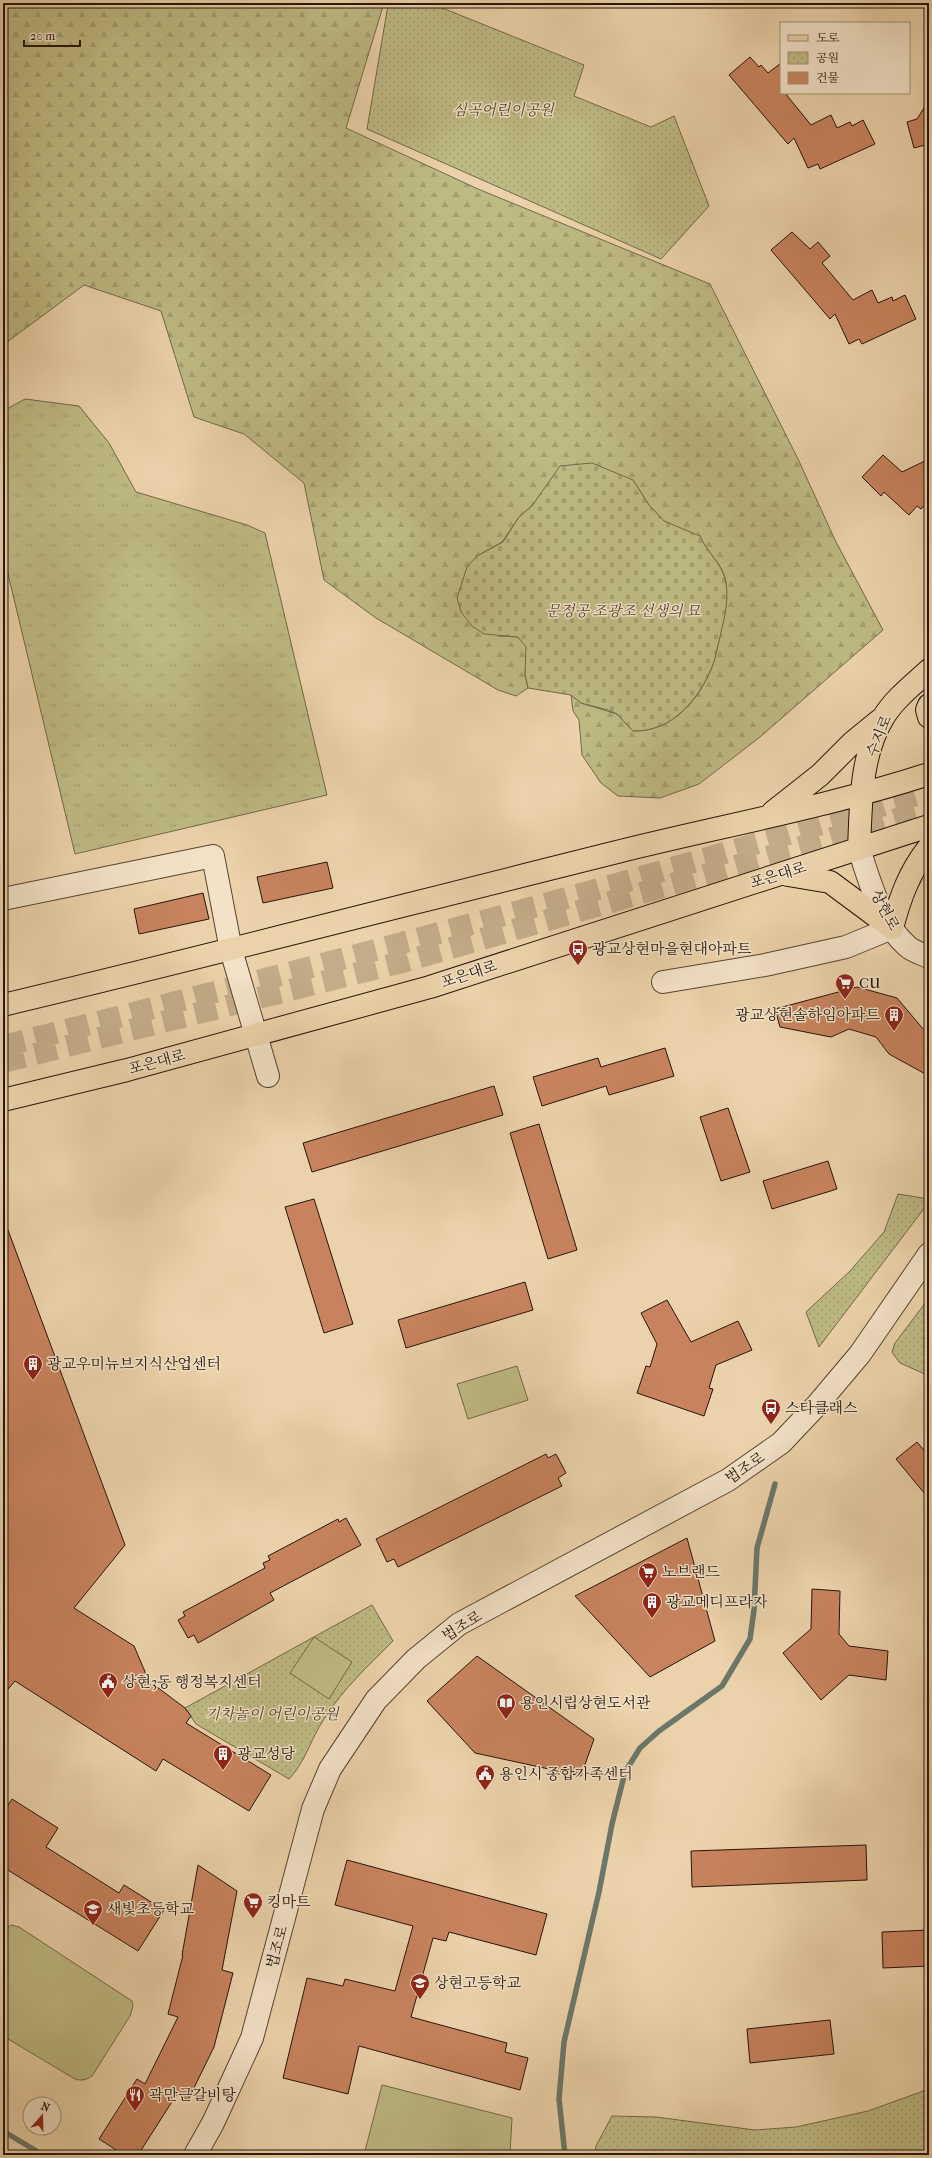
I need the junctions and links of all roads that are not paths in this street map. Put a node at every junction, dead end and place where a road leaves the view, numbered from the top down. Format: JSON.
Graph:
{"nodes":[{"id":1,"x":929,"y":670,"type":"edge"},
{"id":2,"x":929,"y":705,"type":"edge"},
{"id":3,"x":929,"y":717,"type":"edge"},
{"id":4,"x":883,"y":718,"type":"junction"},
{"id":5,"x":929,"y":774,"type":"edge"},
{"id":6,"x":862,"y":794,"type":"junction"},
{"id":7,"x":767,"y":817,"type":"junction"},
{"id":8,"x":929,"y":826,"type":"edge"},
{"id":9,"x":929,"y":847,"type":"edge"},
{"id":10,"x":859,"y":849,"type":"junction"},
{"id":11,"x":782,"y":874,"type":"junction"},
{"id":12,"x":3,"y":899,"type":"edge"},
{"id":13,"x":892,"y":928,"type":"junction"},
{"id":14,"x":231,"y":950,"type":"junction"},
{"id":15,"x":929,"y":957,"type":"edge"},
{"id":16,"x":663,"y":982,"type":"dead end"},
{"id":17,"x":3,"y":1005,"type":"edge"},
{"id":18,"x":256,"y":1035,"type":"junction"},
{"id":19,"x":268,"y":1076,"type":"dead end"},
{"id":20,"x":3,"y":1100,"type":"edge"},
{"id":21,"x":929,"y":1254,"type":"edge"},
{"id":22,"x":195,"y":2155,"type":"edge"}],
"edges":[{"from":1,"to":4,"type":"main road","name":"수지로"},
{"from":2,"to":3,"type":"main road"},
{"from":4,"to":6,"type":"main road","name":"수지로"},
{"from":4,"to":7,"type":"main road"},
{"from":5,"to":6,"type":"main road"},
{"from":6,"to":7,"type":"main road"},
{"from":6,"to":10,"type":"main road","name":"수지로"},
{"from":7,"to":14,"type":"main road"},
{"from":8,"to":10,"type":"main road","name":"포은대로"},
{"from":9,"to":13,"type":"main road"},
{"from":10,"to":11,"type":"main road","name":"포은대로"},
{"from":10,"to":13,"type":"street","name":"상현로"},
{"from":11,"to":13,"type":"main road"},
{"from":11,"to":18,"type":"main road","name":"포은대로"},
{"from":12,"to":14,"type":"street"},
{"from":13,"to":15,"type":"street","name":"상현로"},
{"from":13,"to":16,"type":"street"},
{"from":14,"to":17,"type":"main road"},
{"from":14,"to":18,"type":"street"},
{"from":18,"to":19,"type":"street"},
{"from":18,"to":20,"type":"main road","name":"포은대로"},
{"from":21,"to":22,"type":"street","name":"법조로"}]}
